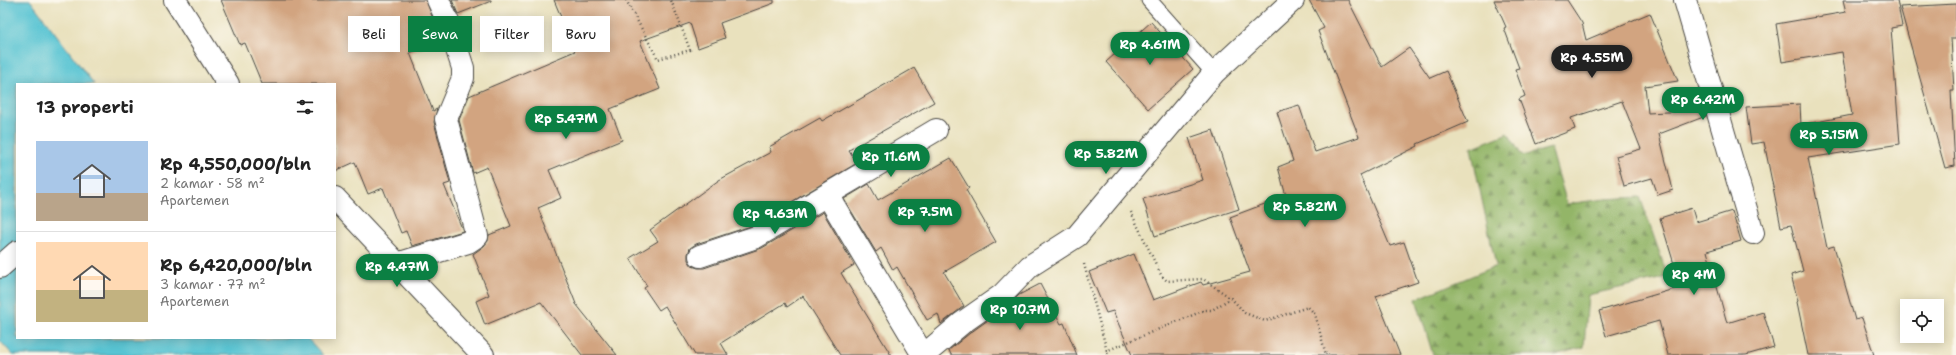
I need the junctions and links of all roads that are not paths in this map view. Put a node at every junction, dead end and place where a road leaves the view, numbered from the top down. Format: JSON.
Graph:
{"nodes":[{"id":1,"x":438,"y":0,"type":"edge"},
{"id":2,"x":1149,"y":0,"type":"edge"},
{"id":3,"x":1293,"y":0,"type":"edge"},
{"id":4,"x":1685,"y":0,"type":"edge"},
{"id":5,"x":179,"y":1,"type":"edge"},
{"id":6,"x":1214,"y":73,"type":"junction"},
{"id":7,"x":223,"y":83,"type":"edge"},
{"id":8,"x":936,"y":130,"type":"dead end"},
{"id":9,"x":828,"y":196,"type":"junction"},
{"id":10,"x":336,"y":199,"type":"edge"},
{"id":11,"x":1754,"y":233,"type":"dead end"},
{"id":12,"x":16,"y":253,"type":"edge"},
{"id":13,"x":700,"y":256,"type":"dead end"},
{"id":14,"x":397,"y":264,"type":"junction"},
{"id":15,"x":0,"y":267,"type":"edge"},
{"id":16,"x":483,"y":355,"type":"edge"},
{"id":17,"x":924,"y":355,"type":"edge"}],
"edges":[{"from":1,"to":14,"type":"street"},
{"from":2,"to":6,"type":"lane"},
{"from":3,"to":6,"type":"street"},
{"from":4,"to":11,"type":"street"},
{"from":5,"to":7,"type":"street"},
{"from":6,"to":17,"type":"street"},
{"from":8,"to":9,"type":"street"},
{"from":9,"to":13,"type":"street"},
{"from":9,"to":17,"type":"street"},
{"from":10,"to":14,"type":"street"},
{"from":12,"to":15,"type":"street"},
{"from":14,"to":16,"type":"street"}]}
